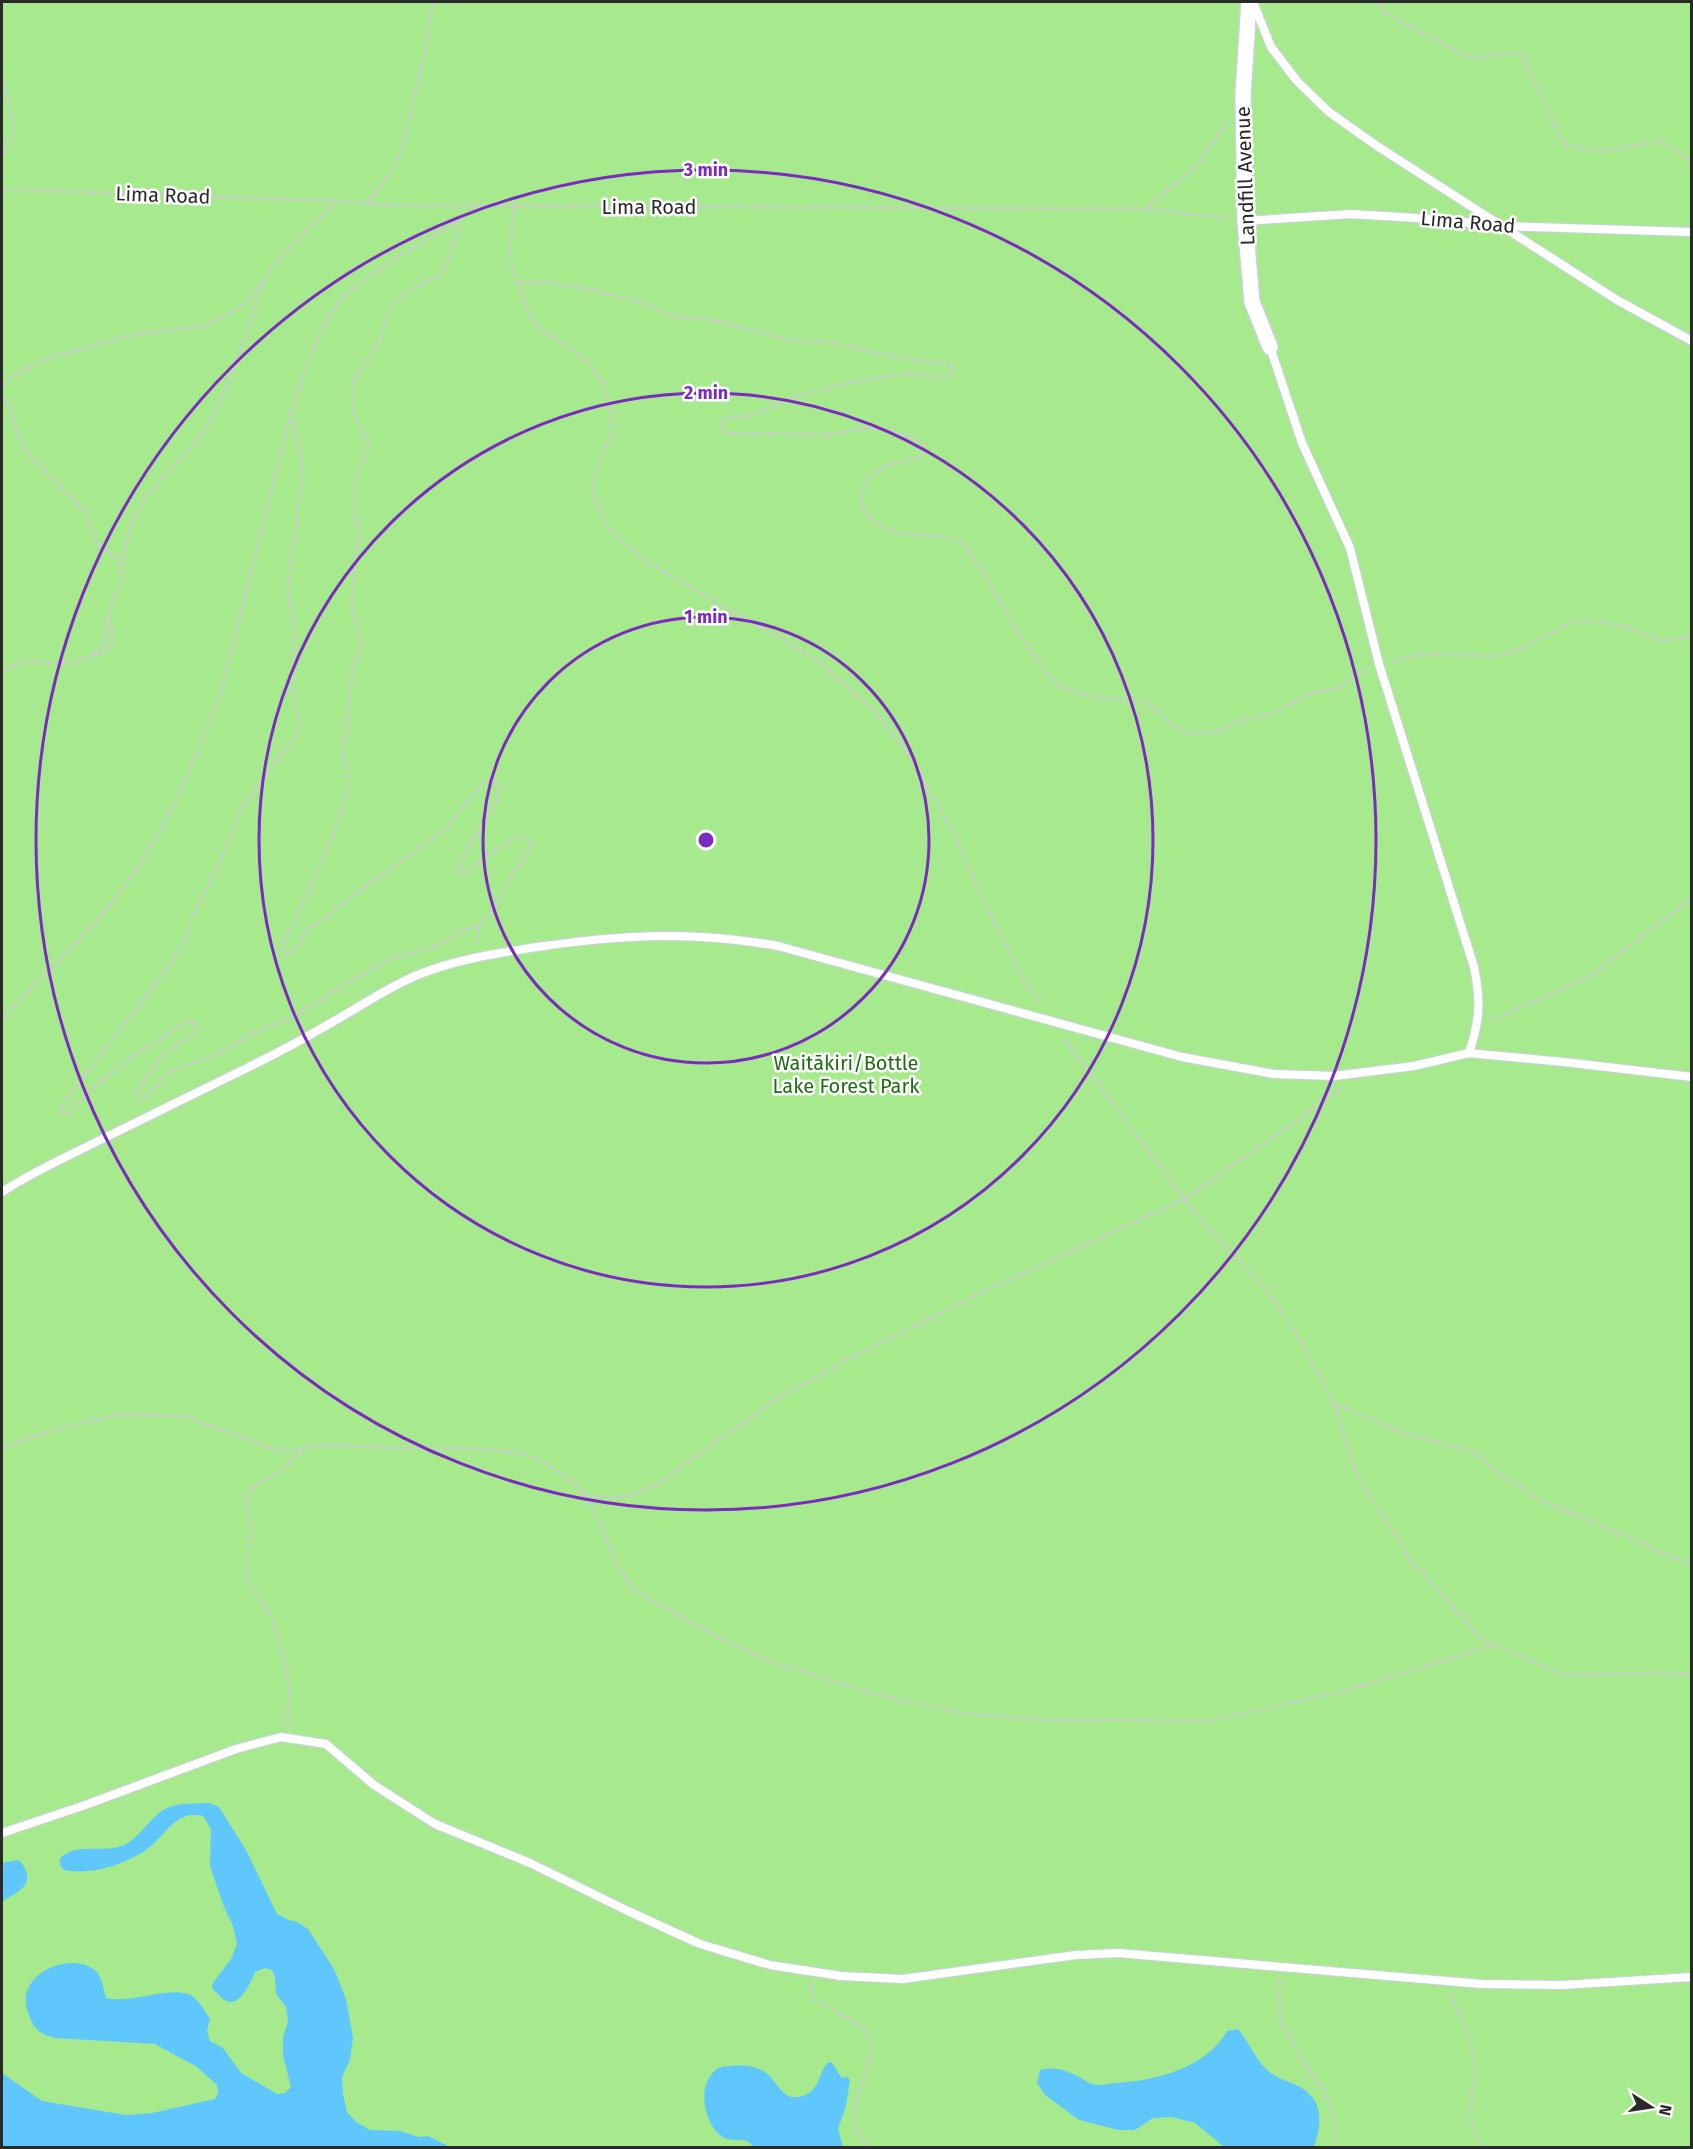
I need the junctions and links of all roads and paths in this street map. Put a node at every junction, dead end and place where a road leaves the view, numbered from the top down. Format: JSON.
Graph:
{"nodes":[{"id":1,"x":433,"y":2,"type":"edge"},
{"id":2,"x":1251,"y":2,"type":"edge"},
{"id":3,"x":1379,"y":2,"type":"edge"},
{"id":4,"x":2,"y":75,"type":"edge"},
{"id":5,"x":1228,"y":121,"type":"dead end"},
{"id":6,"x":2,"y":157,"type":"edge"},
{"id":7,"x":1692,"y":162,"type":"edge"},
{"id":8,"x":2,"y":189,"type":"edge"},
{"id":9,"x":337,"y":201,"type":"junction"},
{"id":10,"x":367,"y":203,"type":"junction"},
{"id":11,"x":479,"y":206,"type":"junction"},
{"id":12,"x":514,"y":207,"type":"junction"},
{"id":13,"x":1146,"y":209,"type":"junction"},
{"id":14,"x":460,"y":219,"type":"junction"},
{"id":15,"x":1245,"y":220,"type":"junction"},
{"id":16,"x":1502,"y":226,"type":"junction"},
{"id":17,"x":1692,"y":232,"type":"edge"},
{"id":18,"x":266,"y":277,"type":"junction"},
{"id":19,"x":517,"y":283,"type":"junction"},
{"id":20,"x":1692,"y":341,"type":"edge"},
{"id":21,"x":1270,"y":347,"type":"joint"},
{"id":22,"x":2,"y":386,"type":"edge"},
{"id":23,"x":2,"y":395,"type":"edge"},
{"id":24,"x":291,"y":413,"type":"junction"},
{"id":25,"x":122,"y":568,"type":"junction"},
{"id":26,"x":109,"y":618,"type":"junction"},
{"id":27,"x":1692,"y":635,"type":"edge"},
{"id":28,"x":91,"y":657,"type":"junction"},
{"id":29,"x":1379,"y":664,"type":"junction"},
{"id":30,"x":2,"y":672,"type":"edge"},
{"id":31,"x":1692,"y":898,"type":"edge"},
{"id":32,"x":480,"y":925,"type":"junction"},
{"id":33,"x":481,"y":957,"type":"junction"},
{"id":34,"x":2,"y":1019,"type":"edge"},
{"id":35,"x":1052,"y":1021,"type":"junction"},
{"id":36,"x":1478,"y":1026,"type":"junction"},
{"id":37,"x":1469,"y":1053,"type":"junction"},
{"id":38,"x":1367,"y":1072,"type":"junction"},
{"id":39,"x":1692,"y":1077,"type":"edge"},
{"id":40,"x":2,"y":1192,"type":"edge"},
{"id":41,"x":1185,"y":1199,"type":"junction"},
{"id":42,"x":1334,"y":1403,"type":"junction"},
{"id":43,"x":2,"y":1447,"type":"edge"},
{"id":44,"x":304,"y":1449,"type":"junction"},
{"id":45,"x":583,"y":1495,"type":"junction"},
{"id":46,"x":1692,"y":1565,"type":"edge"},
{"id":47,"x":1495,"y":1645,"type":"junction"},
{"id":48,"x":1692,"y":1676,"type":"edge"},
{"id":49,"x":287,"y":1738,"type":"junction"},
{"id":50,"x":2,"y":1833,"type":"edge"},
{"id":51,"x":1279,"y":1966,"type":"junction"},
{"id":52,"x":807,"y":1971,"type":"junction"},
{"id":53,"x":1692,"y":1977,"type":"edge"},
{"id":54,"x":1442,"y":1980,"type":"junction"},
{"id":55,"x":870,"y":2148,"type":"edge"},
{"id":56,"x":1336,"y":2148,"type":"edge"},
{"id":57,"x":1483,"y":2148,"type":"edge"}],
"edges":[{"from":1,"to":10,"type":"path"},
{"from":2,"to":15,"type":"street","name":"Landfill Avenue"},
{"from":2,"to":16,"type":"lane"},
{"from":3,"to":7,"type":"path"},
{"from":4,"to":6,"type":"path"},
{"from":5,"to":13,"type":"path"},
{"from":8,"to":9,"type":"path","name":"Lima Road"},
{"from":9,"to":10,"type":"path","name":"Lima Road"},
{"from":9,"to":18,"type":"path"},
{"from":10,"to":11,"type":"path","name":"Lima Road"},
{"from":11,"to":12,"type":"path","name":"Lima Road"},
{"from":11,"to":14,"type":"path"},
{"from":12,"to":13,"type":"path","name":"Lima Road"},
{"from":12,"to":19,"type":"path"},
{"from":13,"to":15,"type":"path","name":"Lima Road"},
{"from":14,"to":24,"type":"path"},
{"from":14,"to":32,"type":"path"},
{"from":15,"to":16,"type":"lane","name":"Lima Road"},
{"from":15,"to":21,"type":"street","name":"Landfill Avenue"},
{"from":16,"to":17,"type":"lane","name":"Lima Road"},
{"from":16,"to":20,"type":"lane"},
{"from":18,"to":22,"type":"path"},
{"from":18,"to":25,"type":"path"},
{"from":19,"to":29,"type":"path"},
{"from":19,"to":35,"type":"path"},
{"from":21,"to":29,"type":"lane"},
{"from":23,"to":25,"type":"path"},
{"from":24,"to":32,"type":"path"},
{"from":24,"to":34,"type":"path"},
{"from":25,"to":26,"type":"path"},
{"from":26,"to":28,"type":"path"},
{"from":26,"to":28,"type":"path"},
{"from":27,"to":29,"type":"path"},
{"from":28,"to":30,"type":"path"},
{"from":29,"to":36,"type":"lane"},
{"from":31,"to":36,"type":"path"},
{"from":32,"to":33,"type":"path"},
{"from":33,"to":35,"type":"lane"},
{"from":33,"to":40,"type":"lane"},
{"from":35,"to":38,"type":"lane"},
{"from":35,"to":41,"type":"path"},
{"from":36,"to":37,"type":"lane"},
{"from":37,"to":38,"type":"lane"},
{"from":37,"to":39,"type":"lane"},
{"from":38,"to":41,"type":"path"},
{"from":41,"to":42,"type":"path"},
{"from":41,"to":45,"type":"path"},
{"from":42,"to":46,"type":"path"},
{"from":42,"to":47,"type":"path"},
{"from":43,"to":44,"type":"path"},
{"from":44,"to":45,"type":"path"},
{"from":44,"to":49,"type":"path"},
{"from":45,"to":47,"type":"path"},
{"from":47,"to":48,"type":"path"},
{"from":49,"to":50,"type":"lane"},
{"from":49,"to":52,"type":"lane"},
{"from":51,"to":52,"type":"lane"},
{"from":51,"to":54,"type":"lane"},
{"from":51,"to":56,"type":"path"},
{"from":52,"to":55,"type":"path"},
{"from":53,"to":54,"type":"lane"},
{"from":54,"to":57,"type":"path"}]}
